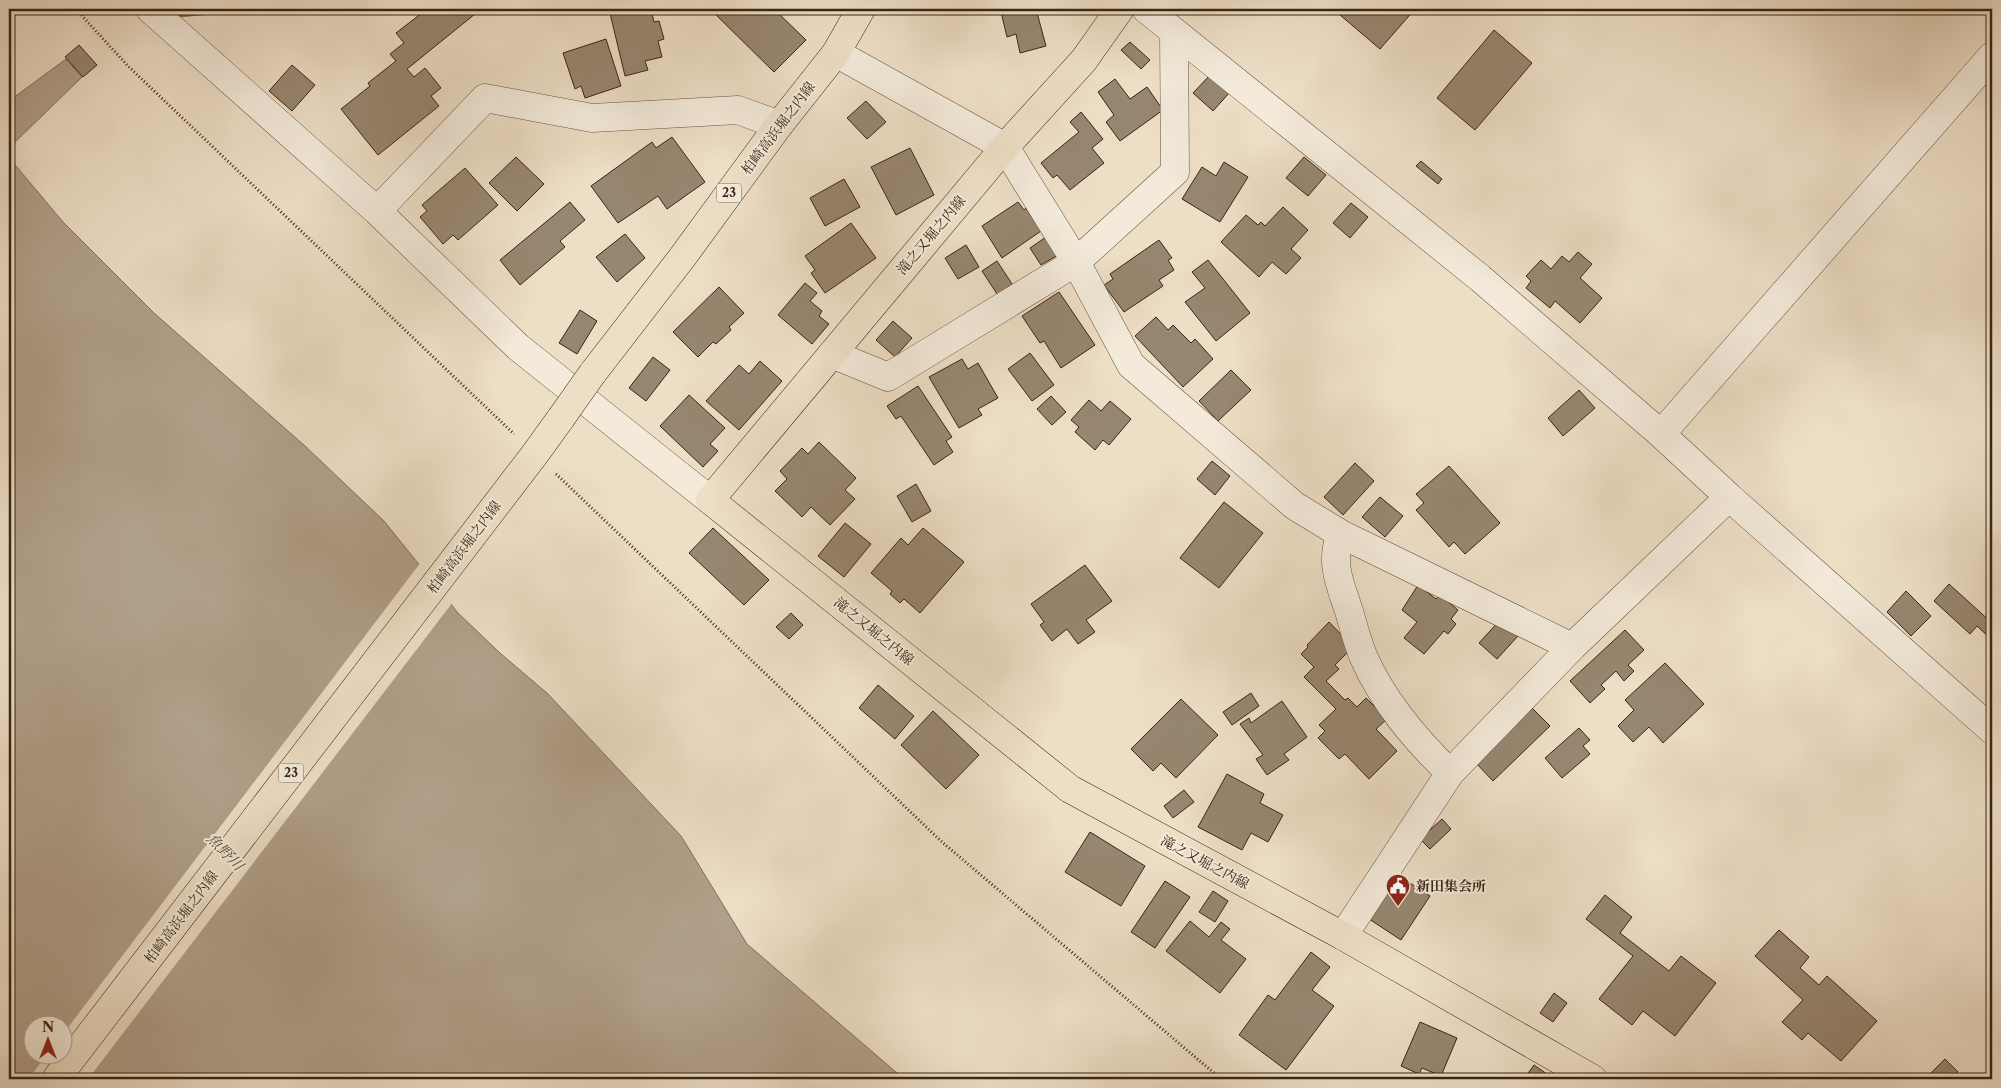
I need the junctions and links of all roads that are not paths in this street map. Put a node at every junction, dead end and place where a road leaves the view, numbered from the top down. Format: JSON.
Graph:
{"nodes":[{"id":1,"x":150,"y":9,"type":"edge"},
{"id":2,"x":861,"y":9,"type":"edge"},
{"id":3,"x":1120,"y":9,"type":"edge"},
{"id":4,"x":1146,"y":9,"type":"edge"},
{"id":5,"x":1174,"y":32,"type":"junction"},
{"id":6,"x":836,"y":53,"type":"junction"},
{"id":7,"x":1992,"y":56,"type":"edge"},
{"id":8,"x":779,"y":125,"type":"junction"},
{"id":9,"x":1005,"y":147,"type":"junction"},
{"id":10,"x":378,"y":211,"type":"junction"},
{"id":11,"x":1076,"y":262,"type":"junction"},
{"id":12,"x":832,"y":354,"type":"junction"},
{"id":13,"x":1661,"y":434,"type":"junction"},
{"id":14,"x":1729,"y":497,"type":"junction"},
{"id":15,"x":710,"y":500,"type":"junction"},
{"id":16,"x":1341,"y":534,"type":"junction"},
{"id":17,"x":1572,"y":647,"type":"junction"},
{"id":18,"x":1992,"y":730,"type":"edge"},
{"id":19,"x":1450,"y":773,"type":"junction"},
{"id":20,"x":1342,"y":936,"type":"junction"},
{"id":21,"x":56,"y":1079,"type":"edge"},
{"id":22,"x":1593,"y":1079,"type":"edge"}],
"edges":[{"from":1,"to":10,"type":"street"},
{"from":2,"to":6,"type":"main road","name":"柏崎高浜堀之内線","number":"23"},
{"from":3,"to":9,"type":"main road","name":"滝之又堀之内線"},
{"from":4,"to":5,"type":"street"},
{"from":5,"to":11,"type":"street"},
{"from":5,"to":13,"type":"street"},
{"from":6,"to":8,"type":"main road","name":"柏崎高浜堀之内線","number":"23"},
{"from":6,"to":9,"type":"street"},
{"from":7,"to":13,"type":"street"},
{"from":8,"to":10,"type":"street"},
{"from":8,"to":21,"type":"main road","name":"柏崎高浜堀之内線","number":"23","bridge":true},
{"from":9,"to":11,"type":"street"},
{"from":9,"to":12,"type":"main road","name":"滝之又堀之内線"},
{"from":10,"to":15,"type":"street"},
{"from":11,"to":12,"type":"street"},
{"from":11,"to":16,"type":"street"},
{"from":12,"to":15,"type":"main road","name":"滝之又堀之内線"},
{"from":13,"to":14,"type":"street"},
{"from":14,"to":17,"type":"street"},
{"from":14,"to":18,"type":"street"},
{"from":15,"to":20,"type":"main road","name":"滝之又堀之内線"},
{"from":16,"to":17,"type":"street"},
{"from":16,"to":19,"type":"street"},
{"from":17,"to":19,"type":"street"},
{"from":19,"to":20,"type":"street"},
{"from":20,"to":22,"type":"main road","name":"滝之又堀之内線"}]}
